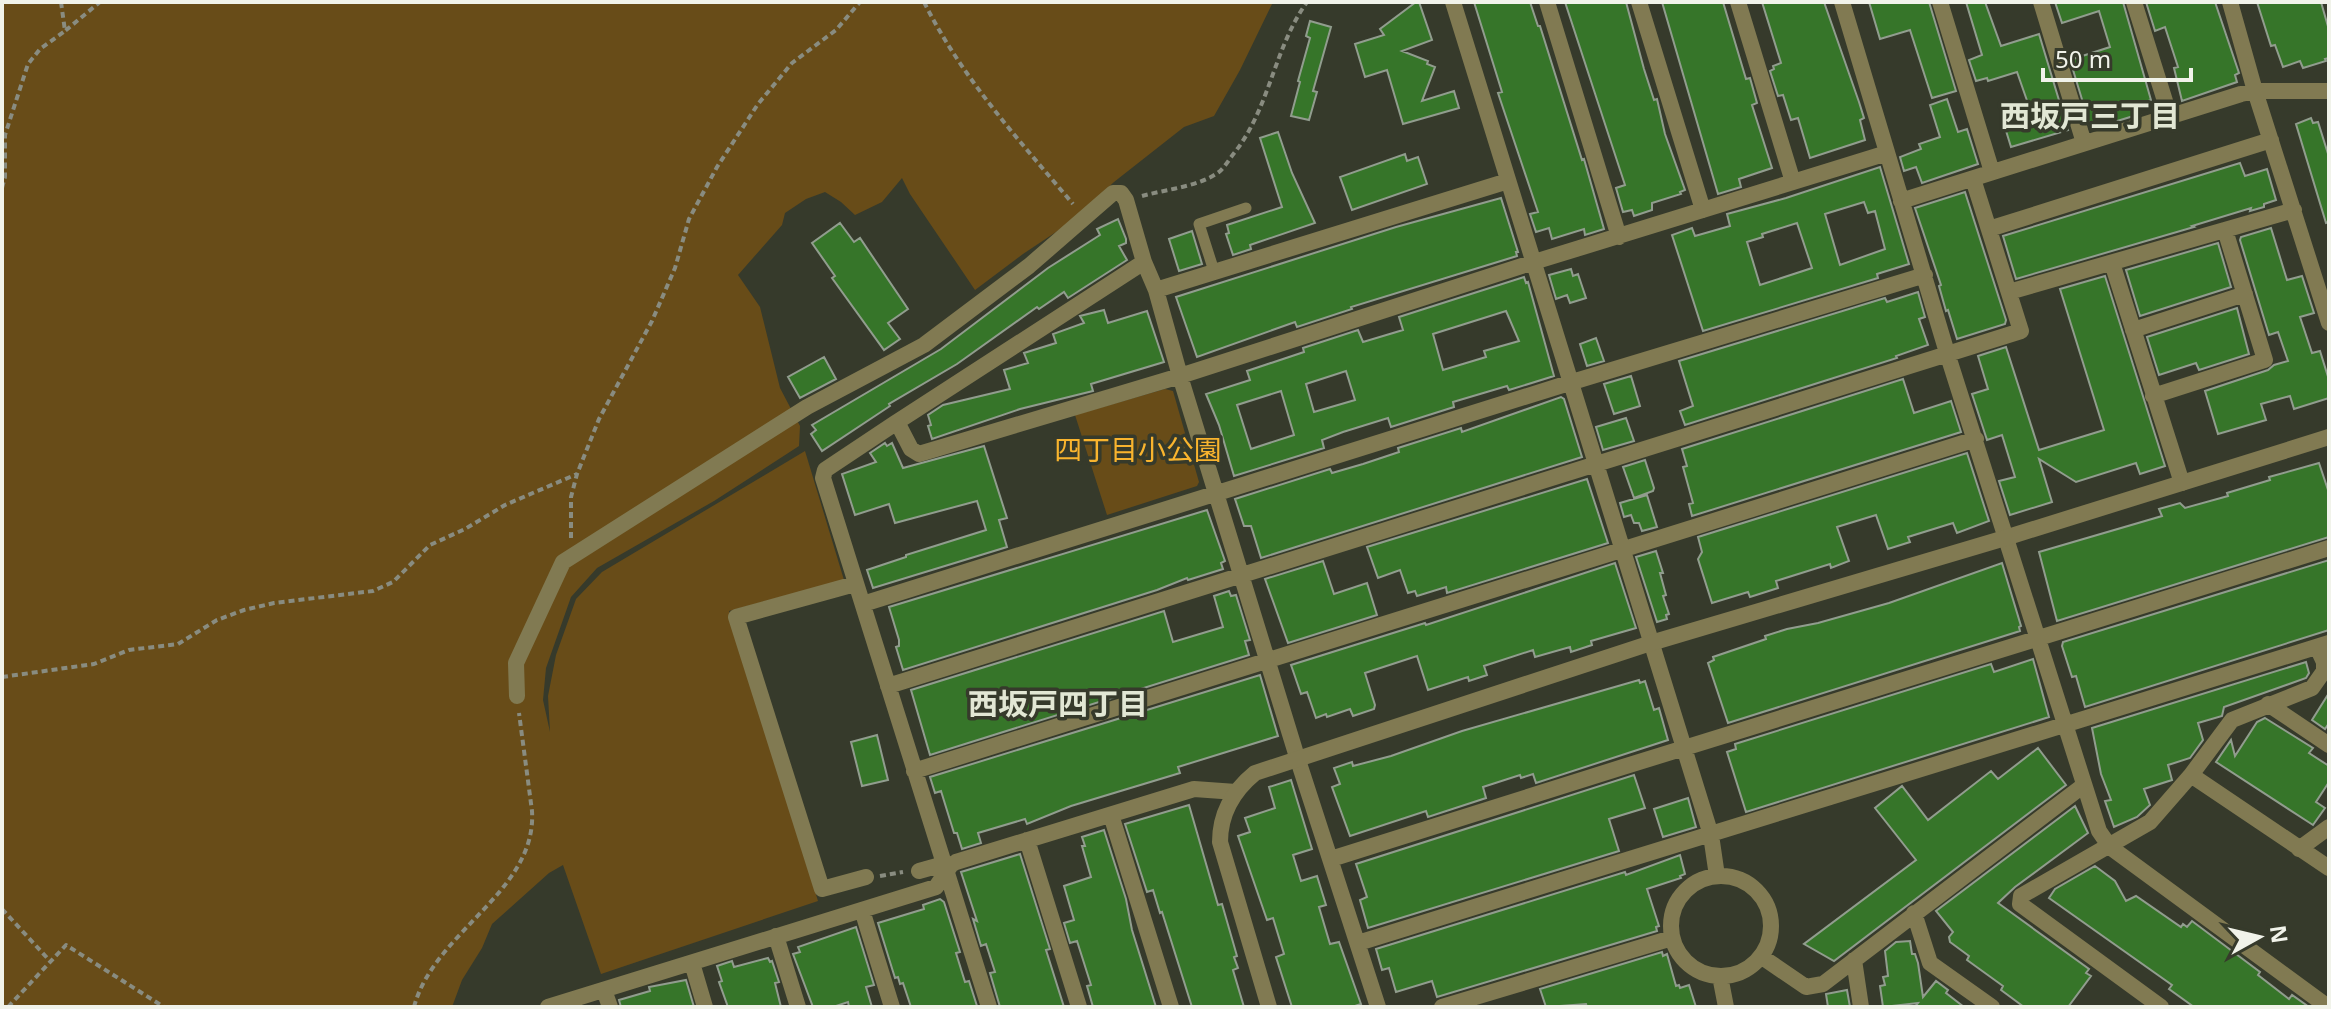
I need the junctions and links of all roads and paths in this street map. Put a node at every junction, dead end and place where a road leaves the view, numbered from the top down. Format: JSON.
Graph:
{"nodes":[{"id":1,"x":61,"y":2,"type":"edge"},
{"id":2,"x":100,"y":2,"type":"edge"},
{"id":3,"x":860,"y":2,"type":"edge"},
{"id":4,"x":924,"y":2,"type":"edge"},
{"id":5,"x":1307,"y":2,"type":"edge"},
{"id":6,"x":1453,"y":2,"type":"edge"},
{"id":7,"x":1547,"y":2,"type":"edge"},
{"id":8,"x":1639,"y":2,"type":"edge"},
{"id":9,"x":1738,"y":2,"type":"edge"},
{"id":10,"x":1842,"y":2,"type":"edge"},
{"id":11,"x":1940,"y":2,"type":"edge"},
{"id":12,"x":2041,"y":2,"type":"edge"},
{"id":13,"x":2134,"y":2,"type":"edge"},
{"id":14,"x":2230,"y":2,"type":"edge"},
{"id":15,"x":65,"y":31,"type":"junction"},
{"id":16,"x":2255,"y":91,"type":"junction"},
{"id":17,"x":2329,"y":91,"type":"edge"},
{"id":18,"x":2170,"y":117,"type":"junction"},
{"id":19,"x":2271,"y":140,"type":"junction"},
{"id":20,"x":2084,"y":143,"type":"junction"},
{"id":21,"x":1887,"y":153,"type":"junction"},
{"id":22,"x":1992,"y":172,"type":"junction"},
{"id":23,"x":1973,"y":179,"type":"junction"},
{"id":24,"x":1508,"y":181,"type":"junction"},
{"id":25,"x":1793,"y":182,"type":"junction"},
{"id":26,"x":2,"y":188,"type":"edge"},
{"id":27,"x":1126,"y":200,"type":"junction"},
{"id":28,"x":1901,"y":201,"type":"junction"},
{"id":29,"x":1246,"y":208,"type":"dead end"},
{"id":30,"x":1703,"y":210,"type":"junction"},
{"id":31,"x":2294,"y":210,"type":"junction"},
{"id":32,"x":1085,"y":218,"type":"junction"},
{"id":33,"x":1989,"y":229,"type":"junction"},
{"id":34,"x":2225,"y":230,"type":"junction"},
{"id":35,"x":1619,"y":237,"type":"junction"},
{"id":36,"x":1144,"y":262,"type":"junction"},
{"id":37,"x":1534,"y":262,"type":"junction"},
{"id":38,"x":2112,"y":263,"type":"junction"},
{"id":39,"x":1214,"y":271,"type":"junction"},
{"id":40,"x":1925,"y":275,"type":"junction"},
{"id":41,"x":1156,"y":290,"type":"junction"},
{"id":42,"x":2009,"y":292,"type":"junction"},
{"id":43,"x":2245,"y":294,"type":"junction"},
{"id":44,"x":2329,"y":323,"type":"edge"},
{"id":45,"x":2133,"y":330,"type":"junction"},
{"id":46,"x":1948,"y":356,"type":"junction"},
{"id":47,"x":1180,"y":376,"type":"junction"},
{"id":48,"x":1569,"y":383,"type":"junction"},
{"id":49,"x":2153,"y":396,"type":"junction"},
{"id":50,"x":897,"y":422,"type":"junction"},
{"id":51,"x":2329,"y":437,"type":"edge"},
{"id":52,"x":1976,"y":439,"type":"junction"},
{"id":53,"x":1595,"y":466,"type":"junction"},
{"id":54,"x":577,"y":474,"type":"junction"},
{"id":55,"x":2182,"y":483,"type":"junction"},
{"id":56,"x":1217,"y":493,"type":"junction"},
{"id":57,"x":2005,"y":538,"type":"junction"},
{"id":58,"x":2329,"y":548,"type":"edge"},
{"id":59,"x":1621,"y":551,"type":"junction"},
{"id":60,"x":571,"y":556,"type":"junction"},
{"id":61,"x":1242,"y":576,"type":"junction"},
{"id":62,"x":855,"y":584,"type":"junction"},
{"id":63,"x":863,"y":604,"type":"junction"},
{"id":64,"x":2038,"y":639,"type":"junction"},
{"id":65,"x":1651,"y":643,"type":"junction"},
{"id":66,"x":2323,"y":645,"type":"edge"},
{"id":67,"x":1269,"y":661,"type":"junction"},
{"id":68,"x":2,"y":677,"type":"edge"},
{"id":69,"x":888,"y":686,"type":"junction"},
{"id":70,"x":517,"y":696,"type":"joint"},
{"id":71,"x":2268,"y":704,"type":"junction"},
{"id":72,"x":2064,"y":725,"type":"junction"},
{"id":73,"x":2329,"y":745,"type":"edge"},
{"id":74,"x":1683,"y":746,"type":"junction"},
{"id":75,"x":1297,"y":757,"type":"junction"},
{"id":76,"x":914,"y":771,"type":"junction"},
{"id":77,"x":2191,"y":775,"type":"junction"},
{"id":78,"x":2084,"y":785,"type":"junction"},
{"id":79,"x":1236,"y":792,"type":"junction"},
{"id":80,"x":1111,"y":815,"type":"junction"},
{"id":81,"x":2329,"y":827,"type":"edge"},
{"id":82,"x":1711,"y":835,"type":"junction"},
{"id":83,"x":1027,"y":840,"type":"junction"},
{"id":84,"x":2110,"y":847,"type":"junction"},
{"id":85,"x":2299,"y":849,"type":"junction"},
{"id":86,"x":1331,"y":859,"type":"junction"},
{"id":87,"x":2329,"y":868,"type":"edge"},
{"id":88,"x":945,"y":869,"type":"junction"},
{"id":89,"x":919,"y":871,"type":"joint"},
{"id":90,"x":1717,"y":876,"type":"junction"},
{"id":91,"x":866,"y":877,"type":"joint"},
{"id":92,"x":2,"y":909,"type":"edge"},
{"id":93,"x":862,"y":910,"type":"junction"},
{"id":94,"x":1914,"y":913,"type":"junction"},
{"id":95,"x":776,"y":936,"type":"junction"},
{"id":96,"x":1672,"y":938,"type":"junction"},
{"id":97,"x":1358,"y":943,"type":"junction"},
{"id":98,"x":1762,"y":957,"type":"junction"},
{"id":99,"x":1854,"y":960,"type":"junction"},
{"id":100,"x":50,"y":961,"type":"junction"},
{"id":101,"x":692,"y":963,"type":"junction"},
{"id":102,"x":1720,"y":976,"type":"junction"},
{"id":103,"x":604,"y":990,"type":"junction"},
{"id":104,"x":2155,"y":1005,"type":"edge"},
{"id":105,"x":8,"y":1007,"type":"edge"},
{"id":106,"x":164,"y":1007,"type":"edge"},
{"id":107,"x":414,"y":1007,"type":"edge"},
{"id":108,"x":548,"y":1007,"type":"edge"},
{"id":109,"x":610,"y":1007,"type":"edge"},
{"id":110,"x":705,"y":1007,"type":"edge"},
{"id":111,"x":798,"y":1007,"type":"edge"},
{"id":112,"x":892,"y":1007,"type":"edge"},
{"id":113,"x":989,"y":1007,"type":"edge"},
{"id":114,"x":1079,"y":1007,"type":"edge"},
{"id":115,"x":1171,"y":1007,"type":"edge"},
{"id":116,"x":1269,"y":1007,"type":"edge"},
{"id":117,"x":1378,"y":1007,"type":"edge"},
{"id":118,"x":1442,"y":1007,"type":"edge"},
{"id":119,"x":1726,"y":1007,"type":"edge"},
{"id":120,"x":1861,"y":1007,"type":"edge"},
{"id":121,"x":1992,"y":1007,"type":"edge"},
{"id":122,"x":2328,"y":1007,"type":"edge"}],
"edges":[{"from":1,"to":15,"type":"path"},
{"from":2,"to":15,"type":"path"},
{"from":3,"to":54,"type":"path"},
{"from":4,"to":32,"type":"path"},
{"from":5,"to":27,"type":"path"},
{"from":6,"to":24,"type":"street"},
{"from":7,"to":35,"type":"street"},
{"from":8,"to":30,"type":"street"},
{"from":9,"to":25,"type":"street"},
{"from":10,"to":21,"type":"street"},
{"from":11,"to":22,"type":"street"},
{"from":12,"to":20,"type":"street"},
{"from":13,"to":18,"type":"street"},
{"from":14,"to":16,"type":"street"},
{"from":15,"to":26,"type":"path"},
{"from":16,"to":17,"type":"street"},
{"from":16,"to":18,"type":"street"},
{"from":16,"to":19,"type":"street"},
{"from":18,"to":20,"type":"street"},
{"from":19,"to":31,"type":"street"},
{"from":19,"to":33,"type":"street"},
{"from":20,"to":22,"type":"street"},
{"from":21,"to":25,"type":"street"},
{"from":21,"to":28,"type":"street"},
{"from":22,"to":23,"type":"street"},
{"from":23,"to":28,"type":"street"},
{"from":23,"to":33,"type":"street"},
{"from":24,"to":37,"type":"street"},
{"from":24,"to":39,"type":"street"},
{"from":25,"to":30,"type":"street"},
{"from":27,"to":32,"type":"street"},
{"from":27,"to":36,"type":"street"},
{"from":28,"to":40,"type":"street"},
{"from":29,"to":39,"type":"lane"},
{"from":30,"to":35,"type":"street"},
{"from":31,"to":34,"type":"street"},
{"from":31,"to":44,"type":"street"},
{"from":32,"to":60,"type":"street"},
{"from":33,"to":42,"type":"street"},
{"from":34,"to":38,"type":"street"},
{"from":34,"to":43,"type":"street"},
{"from":35,"to":37,"type":"street"},
{"from":36,"to":41,"type":"street"},
{"from":36,"to":50,"type":"street"},
{"from":37,"to":47,"type":"street"},
{"from":37,"to":48,"type":"street"},
{"from":38,"to":42,"type":"street"},
{"from":38,"to":45,"type":"street"},
{"from":39,"to":41,"type":"street"},
{"from":40,"to":46,"type":"street"},
{"from":40,"to":48,"type":"street"},
{"from":41,"to":47,"type":"street"},
{"from":42,"to":46,"type":"street"},
{"from":43,"to":45,"type":"street"},
{"from":43,"to":49,"type":"street"},
{"from":45,"to":49,"type":"street"},
{"from":46,"to":52,"type":"street"},
{"from":46,"to":53,"type":"street"},
{"from":47,"to":50,"type":"street"},
{"from":47,"to":56,"type":"street"},
{"from":48,"to":53,"type":"street"},
{"from":48,"to":56,"type":"street"},
{"from":49,"to":55,"type":"street"},
{"from":50,"to":62,"type":"street"},
{"from":51,"to":55,"type":"street"},
{"from":52,"to":57,"type":"street"},
{"from":52,"to":59,"type":"street"},
{"from":53,"to":59,"type":"street"},
{"from":53,"to":61,"type":"street"},
{"from":54,"to":60,"type":"path"},
{"from":54,"to":68,"type":"path"},
{"from":55,"to":57,"type":"street"},
{"from":56,"to":61,"type":"street"},
{"from":56,"to":63,"type":"street"},
{"from":57,"to":64,"type":"street"},
{"from":57,"to":65,"type":"street"},
{"from":58,"to":64,"type":"street"},
{"from":59,"to":65,"type":"street"},
{"from":59,"to":67,"type":"street"},
{"from":60,"to":70,"type":"street"},
{"from":61,"to":67,"type":"street"},
{"from":61,"to":69,"type":"street"},
{"from":62,"to":63,"type":"street"},
{"from":62,"to":91,"type":"street"},
{"from":63,"to":69,"type":"street"},
{"from":64,"to":72,"type":"street"},
{"from":64,"to":74,"type":"street"},
{"from":65,"to":74,"type":"street"},
{"from":65,"to":75,"type":"street"},
{"from":66,"to":71,"type":"street"},
{"from":66,"to":72,"type":"street"},
{"from":67,"to":75,"type":"street"},
{"from":67,"to":76,"type":"street"},
{"from":69,"to":76,"type":"street"},
{"from":70,"to":107,"type":"path"},
{"from":71,"to":73,"type":"street"},
{"from":71,"to":77,"type":"street"},
{"from":72,"to":78,"type":"street"},
{"from":72,"to":82,"type":"street"},
{"from":74,"to":82,"type":"street"},
{"from":74,"to":86,"type":"street"},
{"from":75,"to":79,"type":"street"},
{"from":75,"to":86,"type":"street"},
{"from":76,"to":88,"type":"street"},
{"from":77,"to":84,"type":"street"},
{"from":77,"to":85,"type":"street"},
{"from":78,"to":84,"type":"street"},
{"from":78,"to":94,"type":"street"},
{"from":79,"to":80,"type":"street"},
{"from":79,"to":116,"type":"street"},
{"from":80,"to":83,"type":"street"},
{"from":80,"to":115,"type":"street"},
{"from":81,"to":85,"type":"street"},
{"from":82,"to":90,"type":"street"},
{"from":82,"to":97,"type":"street"},
{"from":83,"to":88,"type":"street"},
{"from":83,"to":114,"type":"street"},
{"from":84,"to":104,"type":"street"},
{"from":84,"to":122,"type":"street"},
{"from":85,"to":87,"type":"street"},
{"from":86,"to":97,"type":"street"},
{"from":88,"to":89,"type":"street"},
{"from":88,"to":93,"type":"street"},
{"from":88,"to":113,"type":"street"},
{"from":89,"to":91,"type":"path"},
{"from":90,"to":96,"type":"street"},
{"from":90,"to":98,"type":"street"},
{"from":92,"to":100,"type":"path"},
{"from":93,"to":95,"type":"street"},
{"from":93,"to":112,"type":"street"},
{"from":94,"to":99,"type":"street"},
{"from":94,"to":121,"type":"street"},
{"from":95,"to":101,"type":"street"},
{"from":95,"to":111,"type":"street"},
{"from":96,"to":102,"type":"street"},
{"from":96,"to":118,"type":"street"},
{"from":97,"to":117,"type":"street"},
{"from":98,"to":99,"type":"street"},
{"from":98,"to":102,"type":"street"},
{"from":99,"to":120,"type":"street"},
{"from":100,"to":105,"type":"path"},
{"from":100,"to":106,"type":"path"},
{"from":101,"to":103,"type":"street"},
{"from":101,"to":110,"type":"street"},
{"from":102,"to":119,"type":"street"},
{"from":103,"to":108,"type":"street"},
{"from":103,"to":109,"type":"street"}]}
